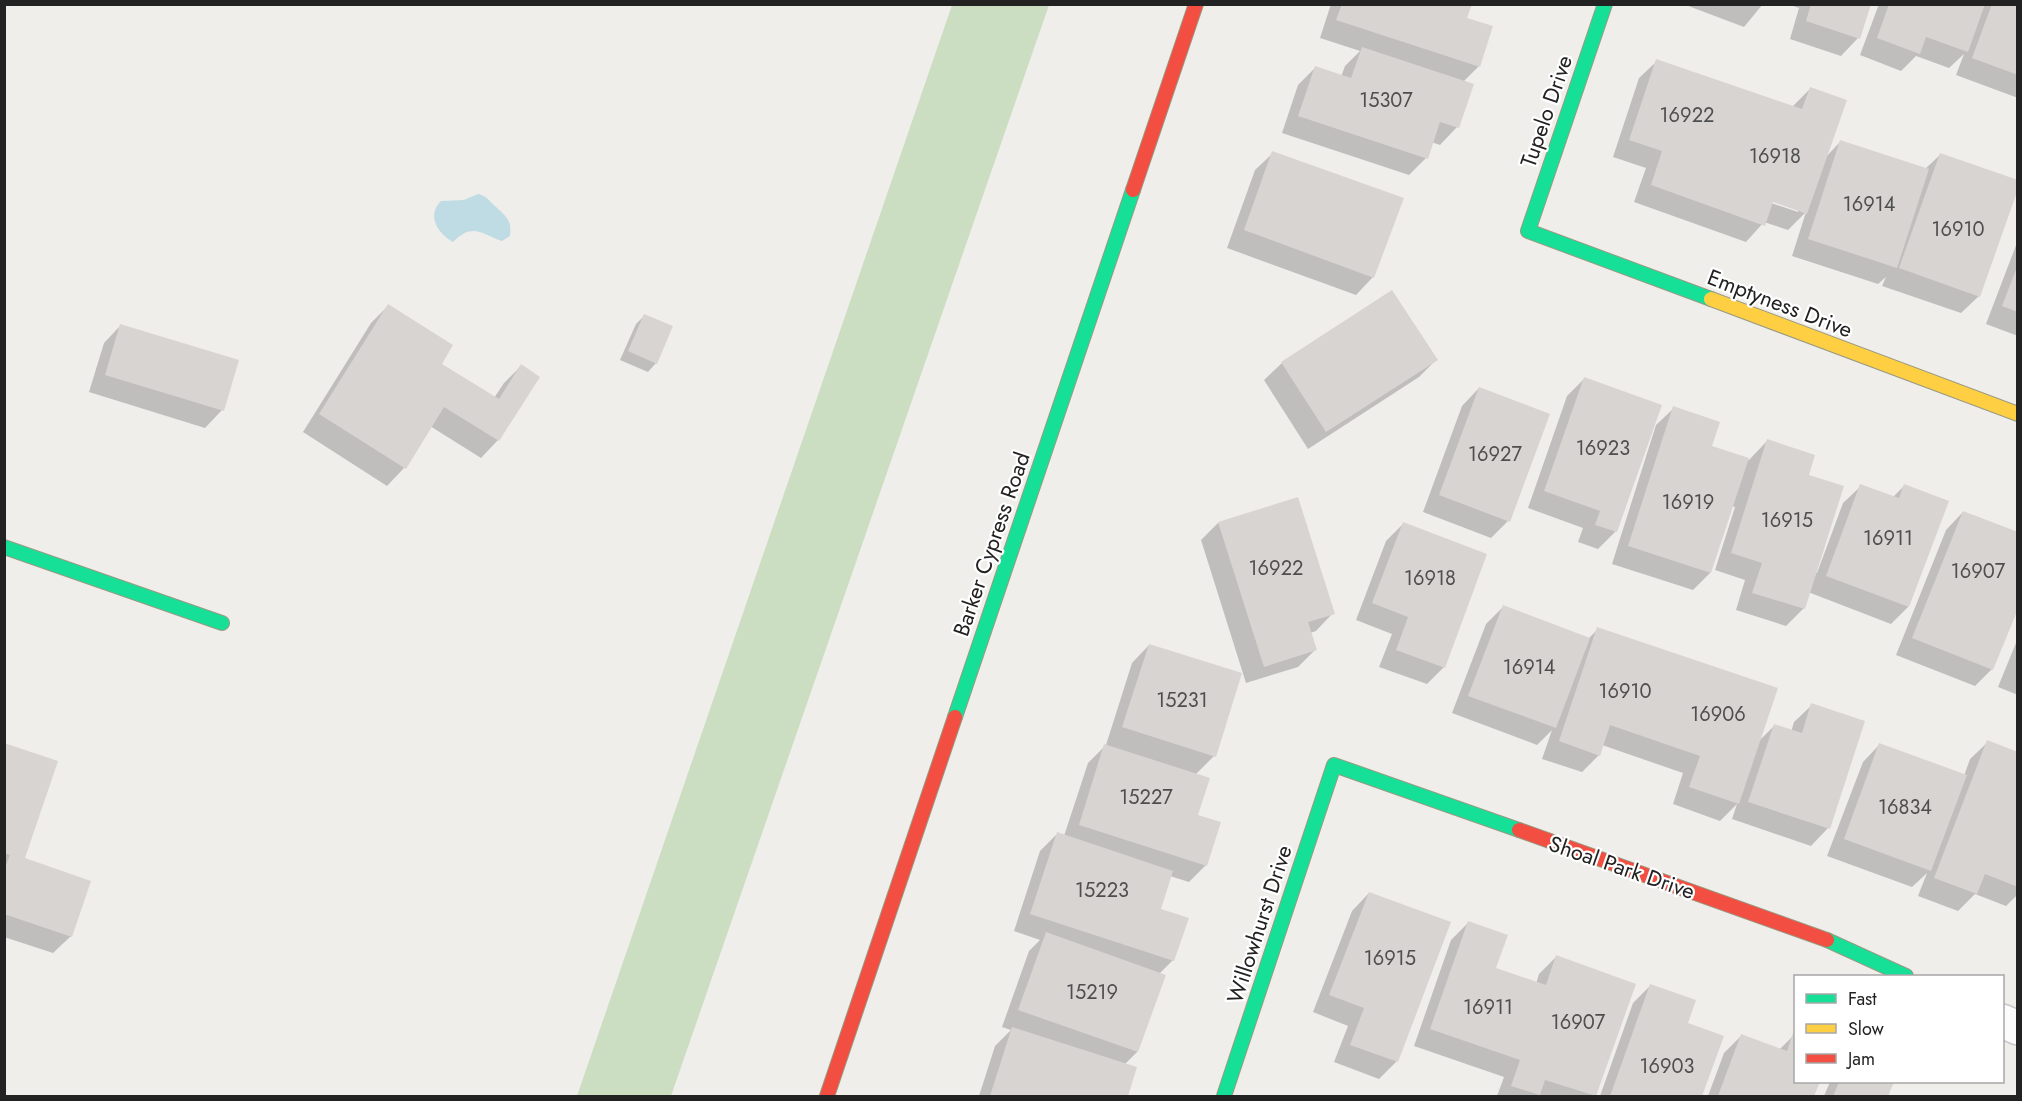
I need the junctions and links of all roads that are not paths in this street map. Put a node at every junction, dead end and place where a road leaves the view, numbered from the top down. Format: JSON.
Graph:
{"nodes":[{"id":1,"x":1196,"y":4,"type":"edge"},
{"id":2,"x":1605,"y":4,"type":"edge"},
{"id":3,"x":1528,"y":231,"type":"joint"},
{"id":4,"x":2018,"y":414,"type":"edge"},
{"id":5,"x":4,"y":547,"type":"edge"},
{"id":6,"x":222,"y":622,"type":"dead end"},
{"id":7,"x":1334,"y":765,"type":"joint"},
{"id":8,"x":1904,"y":975,"type":"edge"},
{"id":9,"x":2004,"y":1022,"type":"edge"},
{"id":10,"x":2018,"y":1028,"type":"edge"},
{"id":11,"x":826,"y":1096,"type":"edge"},
{"id":12,"x":1224,"y":1096,"type":"edge"}],
"edges":[{"from":1,"to":11,"type":"street","name":"Barker Cypress Road"},
{"from":2,"to":3,"type":"street","name":"Tupelo Drive"},
{"from":3,"to":4,"type":"street","name":"Emptyness Drive"},
{"from":5,"to":6,"type":"street"},
{"from":7,"to":8,"type":"street","name":"Shoal Park Drive"},
{"from":7,"to":12,"type":"street","name":"Willowhurst Drive"},
{"from":9,"to":10,"type":"street"}]}
